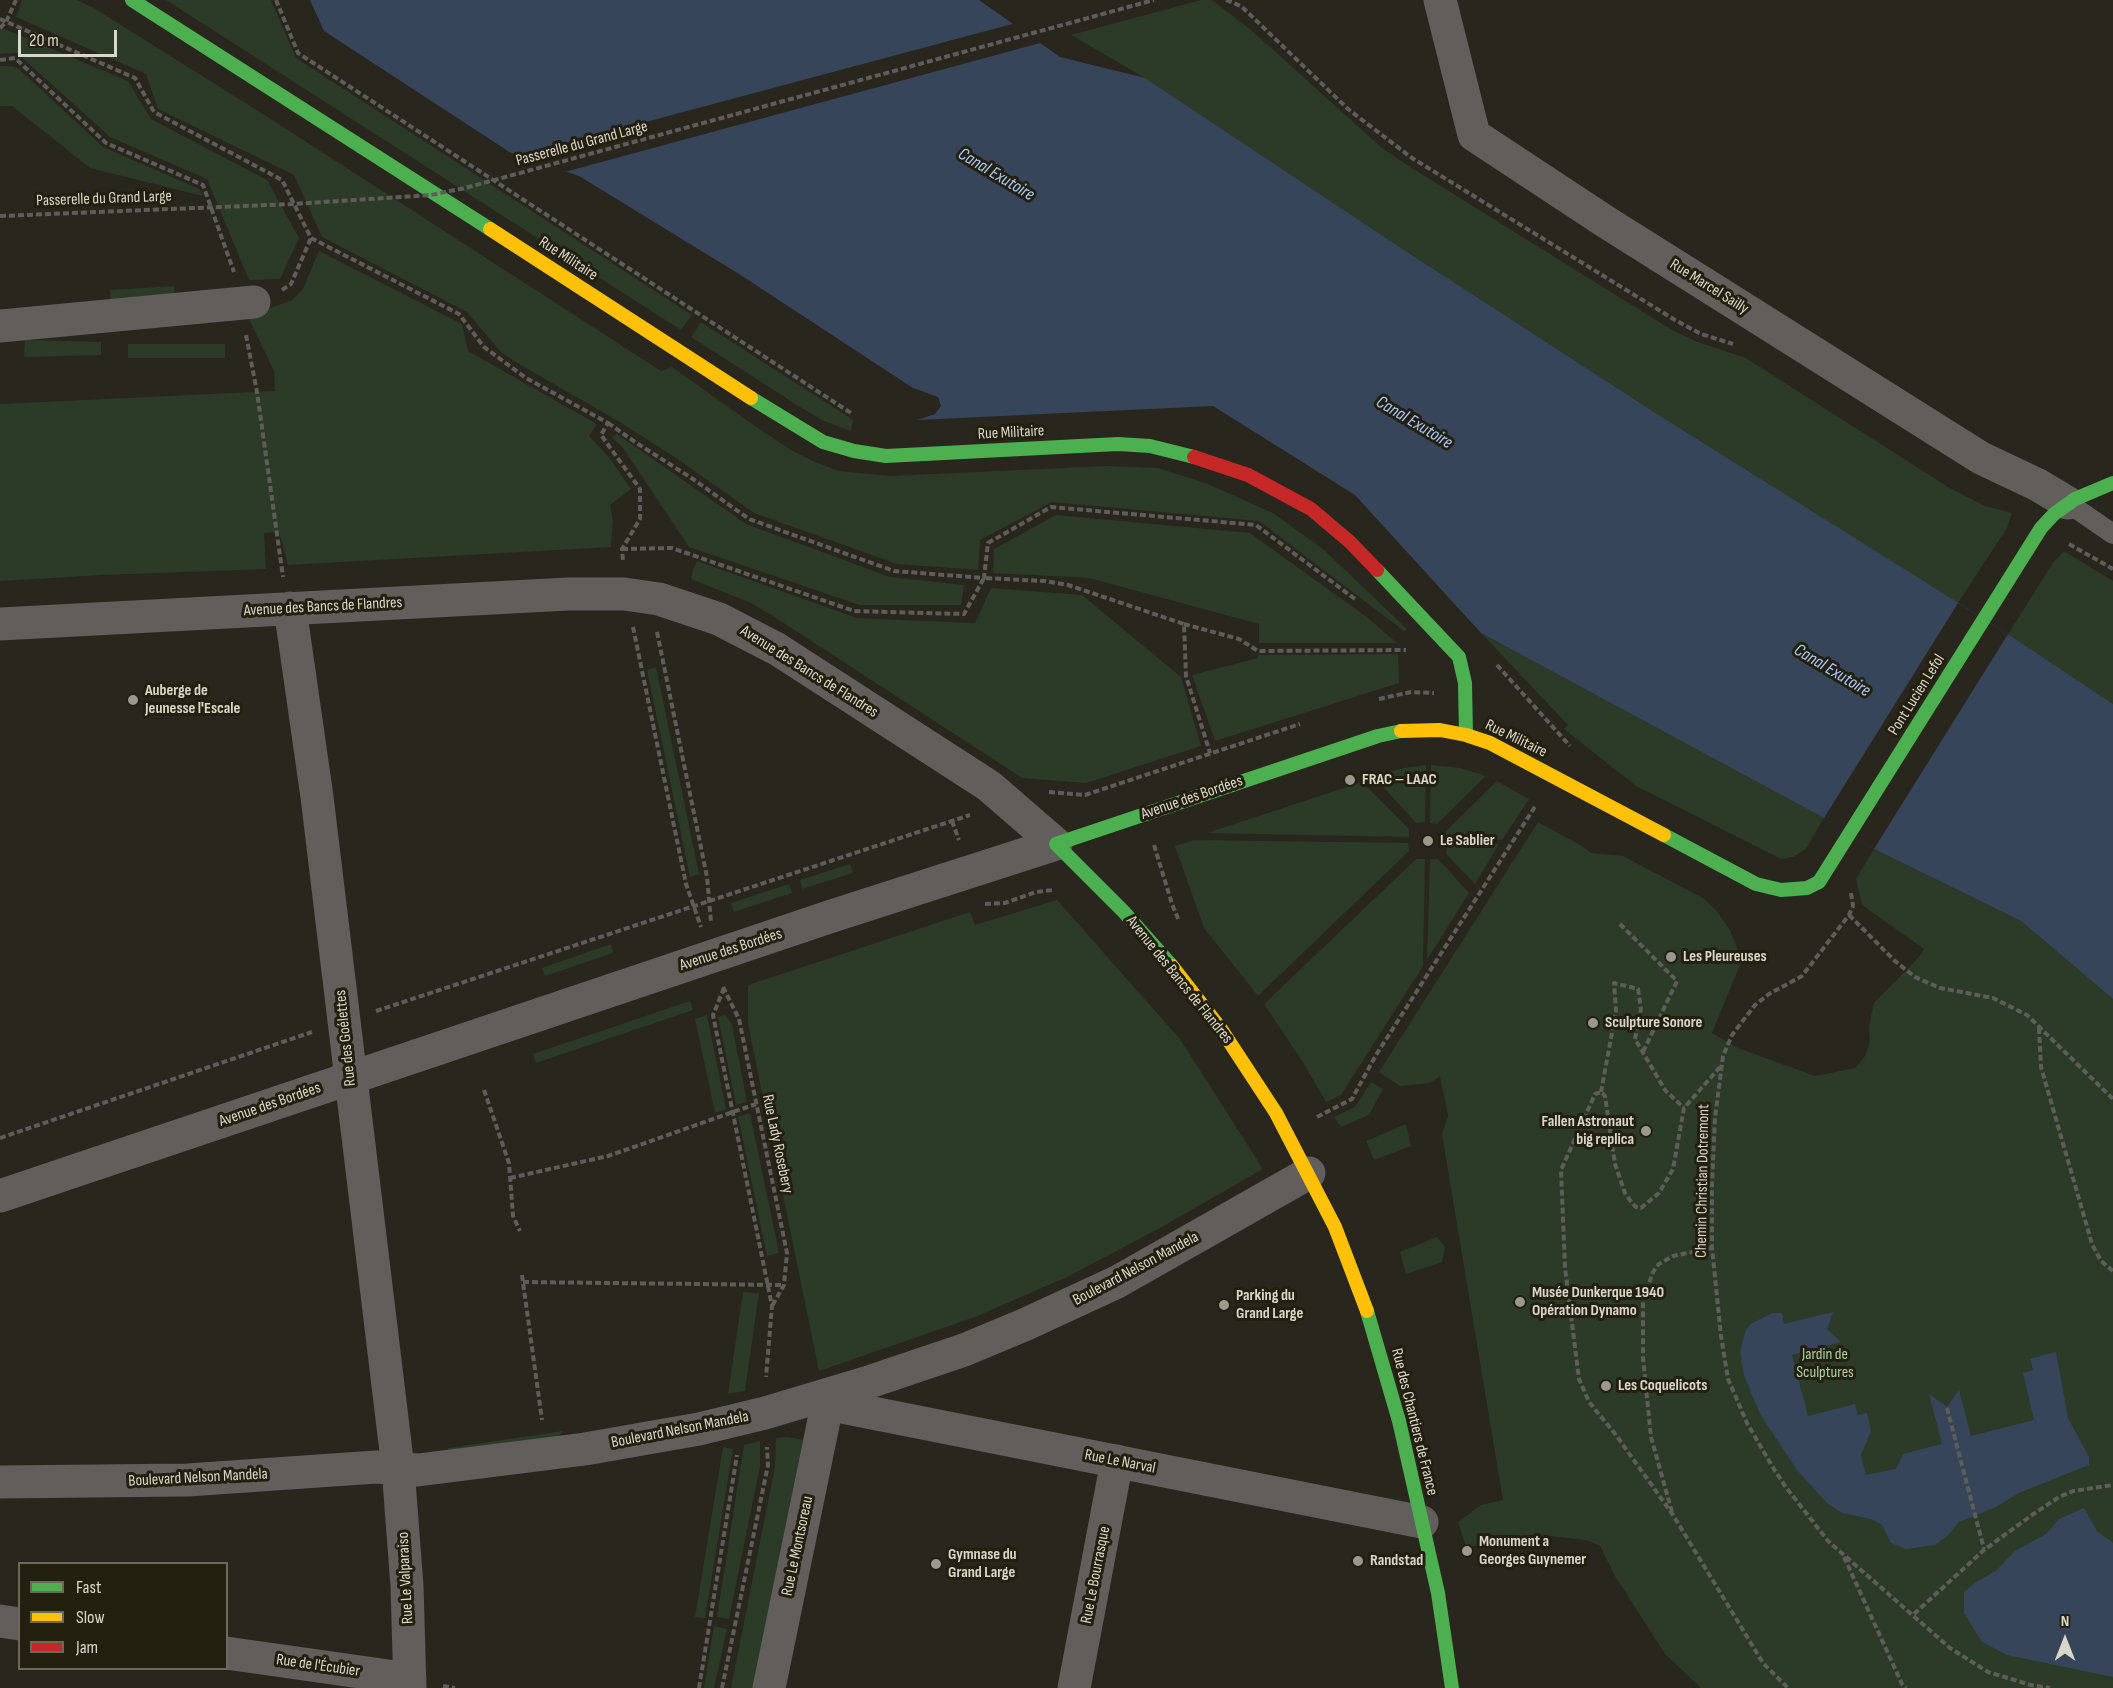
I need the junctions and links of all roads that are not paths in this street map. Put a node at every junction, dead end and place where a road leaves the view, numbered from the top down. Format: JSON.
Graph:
{"nodes":[{"id":1,"x":132,"y":0,"type":"edge"},
{"id":2,"x":1440,"y":0,"type":"edge"},
{"id":3,"x":258,"y":299,"type":"road end"},
{"id":4,"x":0,"y":326,"type":"edge"},
{"id":5,"x":2113,"y":483,"type":"edge"},
{"id":6,"x":2068,"y":503,"type":"junction"},
{"id":7,"x":2113,"y":534,"type":"edge"},
{"id":8,"x":290,"y":608,"type":"junction"},
{"id":9,"x":0,"y":624,"type":"edge"},
{"id":10,"x":1466,"y":735,"type":"junction"},
{"id":11,"x":1056,"y":844,"type":"junction"},
{"id":12,"x":1827,"y":871,"type":"joint"},
{"id":13,"x":350,"y":1078,"type":"junction"},
{"id":14,"x":1309,"y":1173,"type":"junction"},
{"id":15,"x":0,"y":1196,"type":"edge"},
{"id":16,"x":826,"y":1400,"type":"junction"},
{"id":17,"x":1117,"y":1461,"type":"junction"},
{"id":18,"x":398,"y":1468,"type":"junction"},
{"id":19,"x":0,"y":1482,"type":"edge"},
{"id":20,"x":1422,"y":1522,"type":"junction"},
{"id":21,"x":0,"y":1621,"type":"edge"},
{"id":22,"x":18,"y":1624,"type":"edge"},
{"id":23,"x":228,"y":1653,"type":"edge"},
{"id":24,"x":410,"y":1683,"type":"edge"},
{"id":25,"x":769,"y":1688,"type":"edge"},
{"id":26,"x":1074,"y":1688,"type":"edge"},
{"id":27,"x":1452,"y":1688,"type":"edge"}],
"edges":[{"from":1,"to":10,"type":"street","name":"Rue Militaire"},
{"from":2,"to":6,"type":"street","name":"Rue Marcel Sailly"},
{"from":3,"to":4,"type":"street"},
{"from":5,"to":6,"type":"street","name":"Pont Lucien Lefol"},
{"from":6,"to":7,"type":"lane"},
{"from":6,"to":12,"type":"street","name":"Pont Lucien Lefol"},
{"from":8,"to":9,"type":"street","name":"Avenue des Bancs de Flandres"},
{"from":8,"to":11,"type":"street","name":"Avenue des Bancs de Flandres"},
{"from":8,"to":13,"type":"street","name":"Rue des Goélettes"},
{"from":10,"to":11,"type":"street","name":"Avenue des Bordées"},
{"from":10,"to":12,"type":"street","name":"Rue Militaire"},
{"from":11,"to":13,"type":"street","name":"Avenue des Bordées"},
{"from":11,"to":14,"type":"street","name":"Avenue des Bancs de Flandres"},
{"from":13,"to":15,"type":"street","name":"Avenue des Bordées"},
{"from":13,"to":18,"type":"street","name":"Rue des Goélettes"},
{"from":14,"to":16,"type":"street","name":"Boulevard Nelson Mandela"},
{"from":14,"to":20,"type":"street","name":"Rue des Chantiers de France"},
{"from":16,"to":17,"type":"street","name":"Rue Le Narval"},
{"from":16,"to":18,"type":"street","name":"Boulevard Nelson Mandela"},
{"from":16,"to":25,"type":"street","name":"Rue Le Montsoreau"},
{"from":17,"to":20,"type":"street","name":"Rue Le Narval"},
{"from":17,"to":26,"type":"street","name":"Rue Le Bourrasque"},
{"from":18,"to":19,"type":"street","name":"Boulevard Nelson Mandela"},
{"from":18,"to":24,"type":"street","name":"Rue Le Valparaiso"},
{"from":20,"to":27,"type":"street","name":"Rue des Chantiers de France"},
{"from":21,"to":22,"type":"street"},
{"from":23,"to":24,"type":"street","name":"Rue de l'Écubier"}]}
